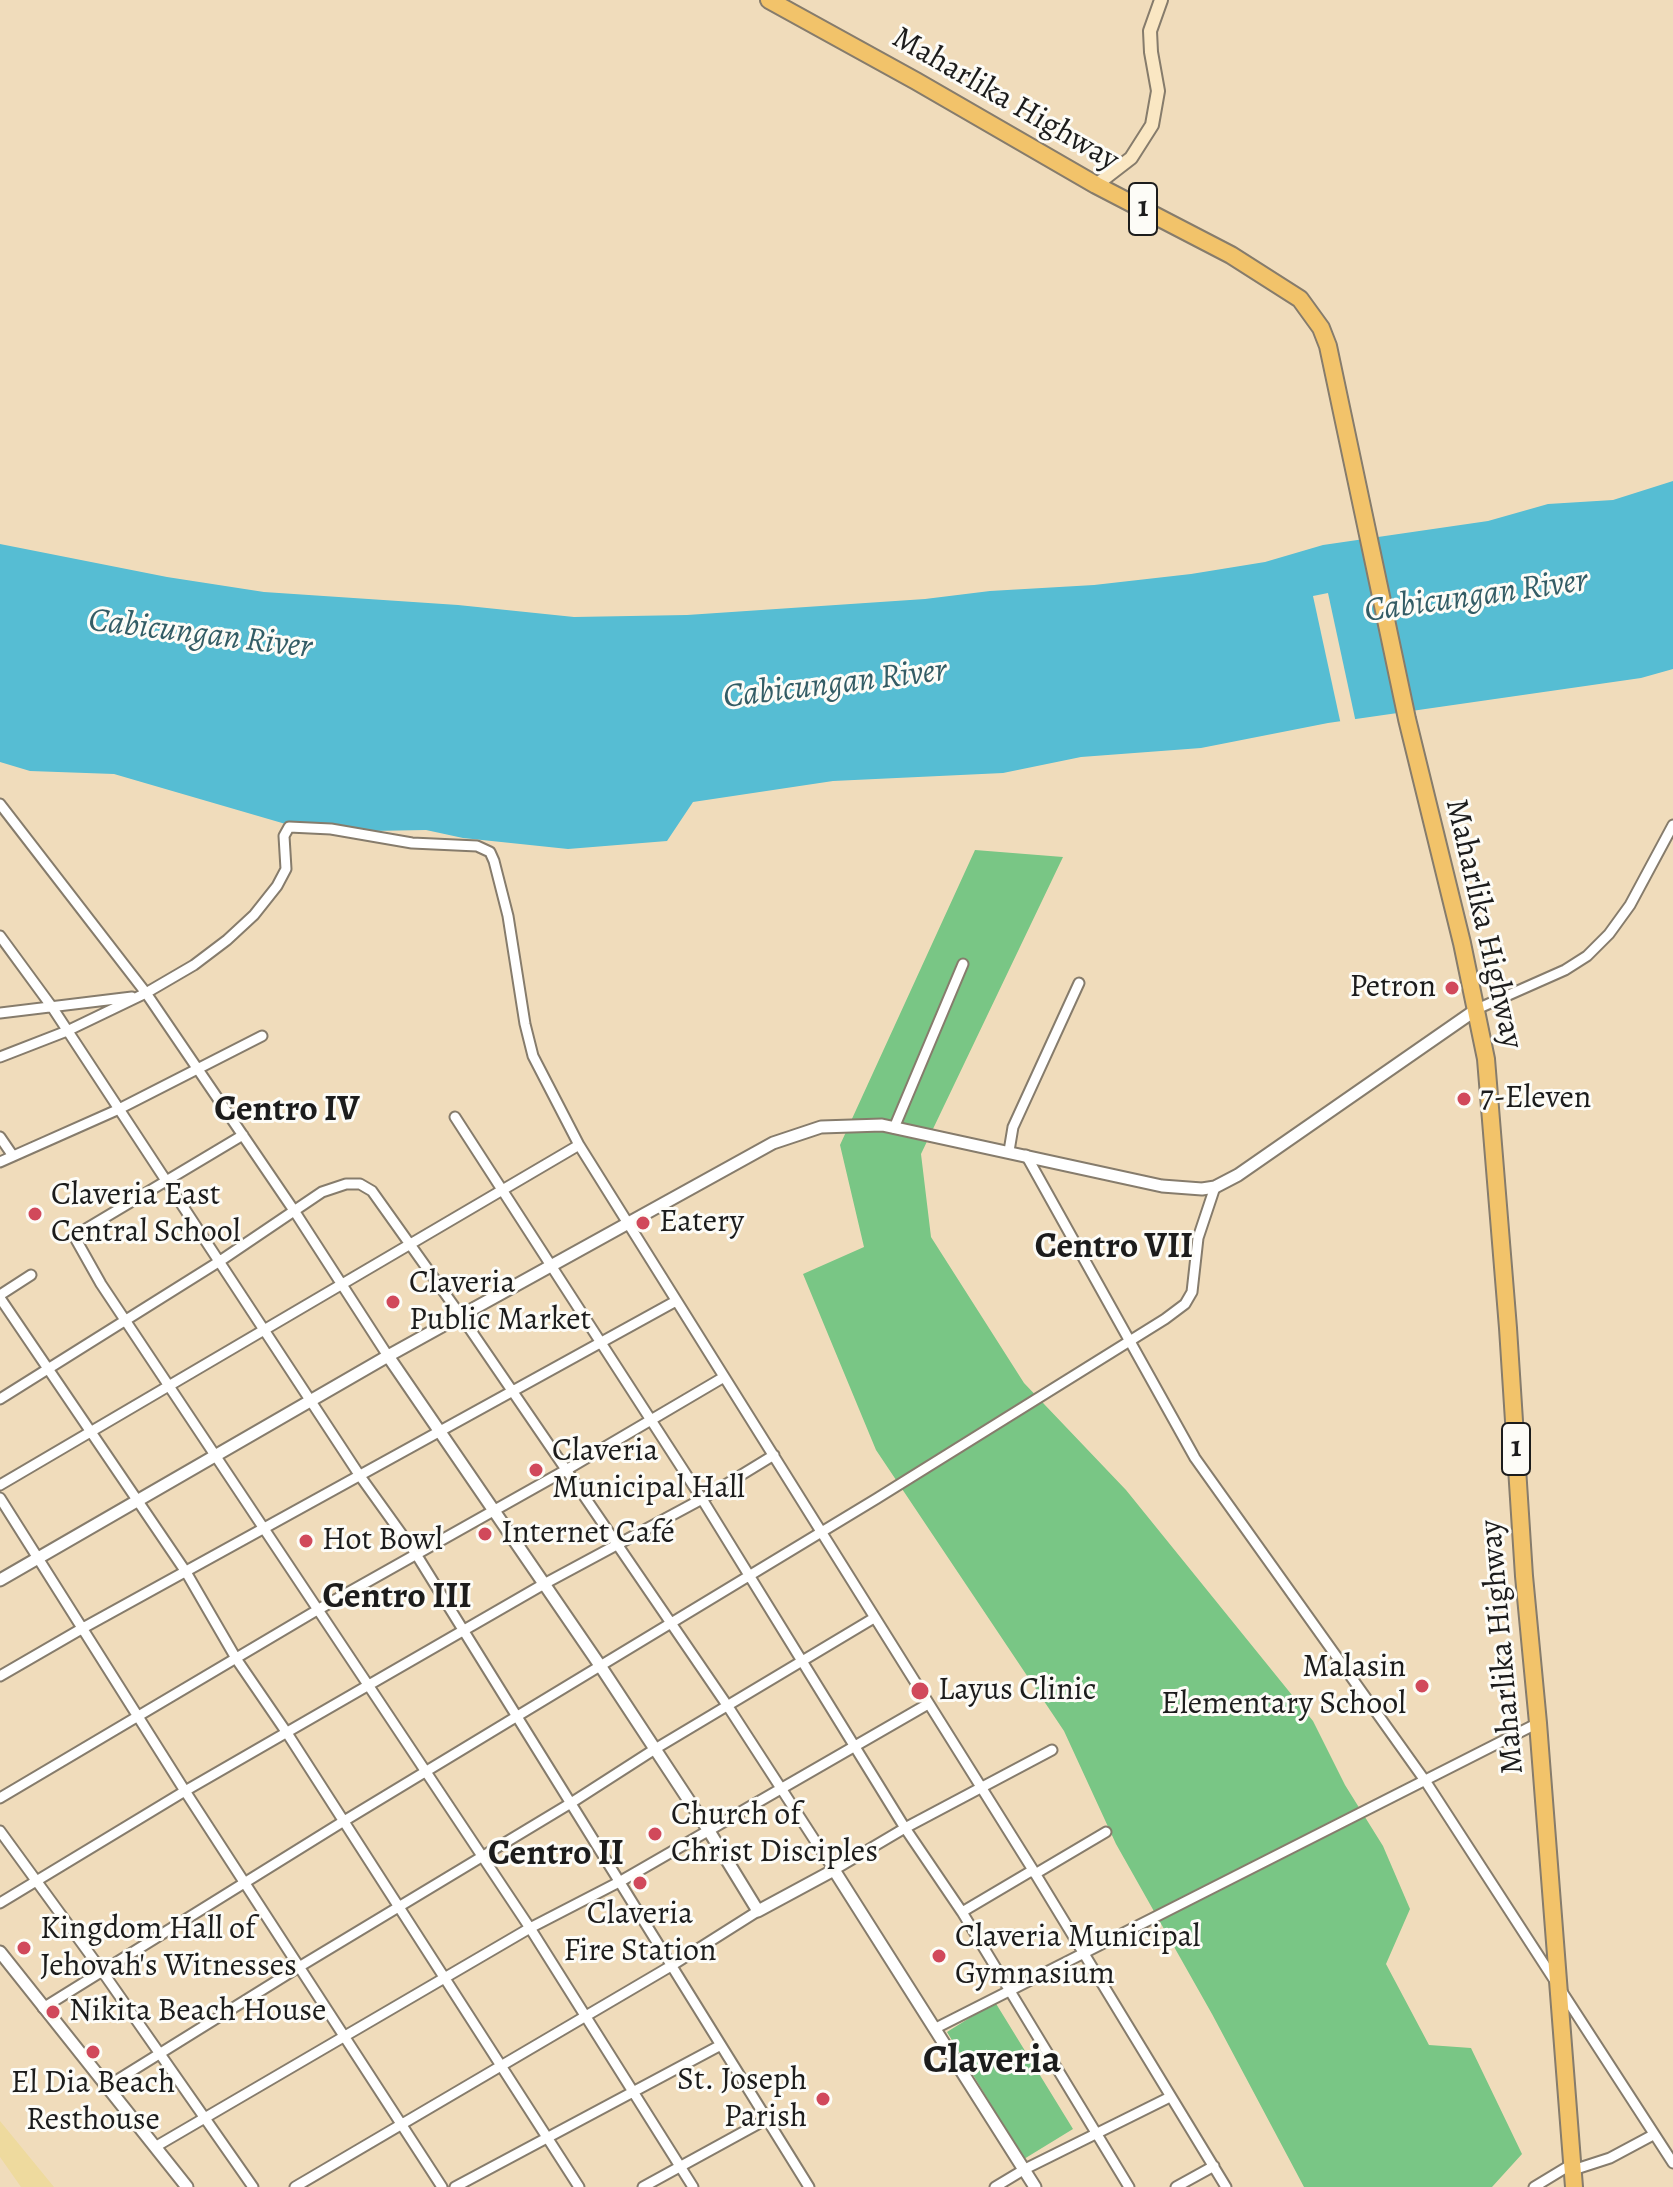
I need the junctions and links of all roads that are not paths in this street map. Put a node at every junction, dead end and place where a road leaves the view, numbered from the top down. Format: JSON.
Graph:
{"nodes":[{"id":1,"x":769,"y":0,"type":"edge"},
{"id":2,"x":1161,"y":0,"type":"edge"},
{"id":3,"x":1096,"y":185,"type":"junction"},
{"id":4,"x":0,"y":804,"type":"edge"},
{"id":5,"x":1673,"y":825,"type":"edge"},
{"id":6,"x":0,"y":936,"type":"edge"},
{"id":7,"x":963,"y":964,"type":"dead end"},
{"id":8,"x":1079,"y":983,"type":"dead end"},
{"id":9,"x":143,"y":994,"type":"junction"},
{"id":10,"x":52,"y":1007,"type":"junction"},
{"id":11,"x":1477,"y":1009,"type":"junction"},
{"id":12,"x":0,"y":1013,"type":"edge"},
{"id":13,"x":67,"y":1031,"type":"junction"},
{"id":14,"x":262,"y":1036,"type":"dead end"},
{"id":15,"x":0,"y":1057,"type":"edge"},
{"id":16,"x":199,"y":1071,"type":"junction"},
{"id":17,"x":117,"y":1110,"type":"junction"},
{"id":18,"x":455,"y":1117,"type":"dead end"},
{"id":19,"x":894,"y":1128,"type":"junction"},
{"id":20,"x":243,"y":1135,"type":"junction"},
{"id":21,"x":0,"y":1137,"type":"edge"},
{"id":22,"x":579,"y":1145,"type":"junction"},
{"id":23,"x":1009,"y":1151,"type":"junction"},
{"id":24,"x":1026,"y":1155,"type":"junction"},
{"id":25,"x":13,"y":1156,"type":"junction"},
{"id":26,"x":0,"y":1162,"type":"edge"},
{"id":27,"x":165,"y":1181,"type":"junction"},
{"id":28,"x":1215,"y":1187,"type":"junction"},
{"id":29,"x":504,"y":1190,"type":"junction"},
{"id":30,"x":295,"y":1212,"type":"junction"},
{"id":31,"x":628,"y":1225,"type":"junction"},
{"id":32,"x":410,"y":1243,"type":"junction"},
{"id":33,"x":220,"y":1261,"type":"junction"},
{"id":34,"x":551,"y":1265,"type":"junction"},
{"id":35,"x":31,"y":1275,"type":"dead end"},
{"id":36,"x":342,"y":1283,"type":"junction"},
{"id":37,"x":0,"y":1297,"type":"edge"},
{"id":38,"x":676,"y":1301,"type":"junction"},
{"id":39,"x":461,"y":1316,"type":"junction"},
{"id":40,"x":126,"y":1320,"type":"junction"},
{"id":41,"x":264,"y":1328,"type":"junction"},
{"id":42,"x":600,"y":1341,"type":"junction"},
{"id":43,"x":1128,"y":1342,"type":"junction"},
{"id":44,"x":388,"y":1356,"type":"junction"},
{"id":45,"x":49,"y":1368,"type":"junction"},
{"id":46,"x":724,"y":1377,"type":"junction"},
{"id":47,"x":170,"y":1385,"type":"junction"},
{"id":48,"x":512,"y":1392,"type":"junction"},
{"id":49,"x":0,"y":1399,"type":"edge"},
{"id":50,"x":312,"y":1400,"type":"junction"},
{"id":51,"x":650,"y":1419,"type":"junction"},
{"id":52,"x":91,"y":1431,"type":"junction"},
{"id":53,"x":438,"y":1431,"type":"junction"},
{"id":54,"x":216,"y":1455,"type":"junction"},
{"id":55,"x":774,"y":1455,"type":"junction"},
{"id":56,"x":566,"y":1470,"type":"junction"},
{"id":57,"x":360,"y":1476,"type":"junction"},
{"id":58,"x":0,"y":1485,"type":"edge"},
{"id":59,"x":0,"y":1498,"type":"edge"},
{"id":60,"x":702,"y":1499,"type":"junction"},
{"id":61,"x":139,"y":1502,"type":"junction"},
{"id":62,"x":493,"y":1509,"type":"junction"},
{"id":63,"x":265,"y":1528,"type":"junction"},
{"id":64,"x":820,"y":1533,"type":"junction"},
{"id":65,"x":617,"y":1544,"type":"junction"},
{"id":66,"x":416,"y":1554,"type":"junction"},
{"id":67,"x":38,"y":1559,"type":"junction"},
{"id":68,"x":186,"y":1572,"type":"junction"},
{"id":69,"x":749,"y":1576,"type":"junction"},
{"id":70,"x":0,"y":1580,"type":"edge"},
{"id":71,"x":544,"y":1584,"type":"junction"},
{"id":72,"x":319,"y":1609,"type":"junction"},
{"id":73,"x":874,"y":1618,"type":"junction"},
{"id":74,"x":671,"y":1624,"type":"junction"},
{"id":75,"x":83,"y":1628,"type":"junction"},
{"id":76,"x":465,"y":1631,"type":"junction"},
{"id":77,"x":237,"y":1660,"type":"junction"},
{"id":78,"x":802,"y":1661,"type":"junction"},
{"id":79,"x":601,"y":1667,"type":"junction"},
{"id":80,"x":0,"y":1676,"type":"edge"},
{"id":81,"x":370,"y":1686,"type":"junction"},
{"id":82,"x":928,"y":1704,"type":"junction"},
{"id":83,"x":727,"y":1705,"type":"junction"},
{"id":84,"x":140,"y":1717,"type":"junction"},
{"id":85,"x":518,"y":1717,"type":"junction"},
{"id":86,"x":1538,"y":1723,"type":"junction"},
{"id":87,"x":287,"y":1733,"type":"junction"},
{"id":88,"x":854,"y":1746,"type":"junction"},
{"id":89,"x":655,"y":1749,"type":"junction"},
{"id":90,"x":1052,"y":1750,"type":"dead end"},
{"id":91,"x":426,"y":1770,"type":"junction"},
{"id":92,"x":1426,"y":1782,"type":"junction"},
{"id":93,"x":782,"y":1787,"type":"junction"},
{"id":94,"x":982,"y":1788,"type":"junction"},
{"id":95,"x":185,"y":1791,"type":"junction"},
{"id":96,"x":0,"y":1798,"type":"edge"},
{"id":97,"x":571,"y":1803,"type":"junction"},
{"id":98,"x":344,"y":1821,"type":"junction"},
{"id":99,"x":905,"y":1828,"type":"junction"},
{"id":100,"x":0,"y":1831,"type":"edge"},
{"id":101,"x":709,"y":1831,"type":"junction"},
{"id":102,"x":1106,"y":1832,"type":"dead end"},
{"id":103,"x":483,"y":1856,"type":"junction"},
{"id":104,"x":834,"y":1870,"type":"junction"},
{"id":105,"x":1034,"y":1872,"type":"junction"},
{"id":106,"x":36,"y":1879,"type":"junction"},
{"id":107,"x":621,"y":1881,"type":"junction"},
{"id":108,"x":245,"y":1882,"type":"junction"},
{"id":109,"x":0,"y":1903,"type":"edge"},
{"id":110,"x":400,"y":1908,"type":"junction"},
{"id":111,"x":758,"y":1911,"type":"junction"},
{"id":112,"x":962,"y":1912,"type":"junction"},
{"id":113,"x":530,"y":1928,"type":"junction"},
{"id":114,"x":0,"y":1952,"type":"edge"},
{"id":115,"x":1084,"y":1954,"type":"junction"},
{"id":116,"x":671,"y":1966,"type":"junction"},
{"id":117,"x":299,"y":1967,"type":"junction"},
{"id":118,"x":102,"y":1971,"type":"junction"},
{"id":119,"x":445,"y":1977,"type":"junction"},
{"id":120,"x":1557,"y":1984,"type":"junction"},
{"id":121,"x":1009,"y":1992,"type":"junction"},
{"id":122,"x":43,"y":2008,"type":"junction"},
{"id":123,"x":585,"y":2016,"type":"junction"},
{"id":124,"x":936,"y":2028,"type":"junction"},
{"id":125,"x":346,"y":2038,"type":"junction"},
{"id":126,"x":719,"y":2046,"type":"junction"},
{"id":127,"x":159,"y":2053,"type":"junction"},
{"id":128,"x":501,"y":2066,"type":"junction"},
{"id":129,"x":106,"y":2087,"type":"junction"},
{"id":130,"x":632,"y":2092,"type":"junction"},
{"id":131,"x":1170,"y":2097,"type":"junction"},
{"id":132,"x":205,"y":2119,"type":"junction"},
{"id":133,"x":767,"y":2119,"type":"junction"},
{"id":134,"x":401,"y":2126,"type":"junction"},
{"id":135,"x":1097,"y":2134,"type":"junction"},
{"id":136,"x":1653,"y":2135,"type":"junction"},
{"id":137,"x":547,"y":2139,"type":"junction"},
{"id":138,"x":155,"y":2147,"type":"junction"},
{"id":139,"x":1673,"y":2163,"type":"edge"},
{"id":140,"x":1214,"y":2166,"type":"junction"},
{"id":141,"x":680,"y":2167,"type":"junction"},
{"id":142,"x":1025,"y":2169,"type":"junction"},
{"id":143,"x":1573,"y":2174,"type":"edge"},
{"id":144,"x":187,"y":2187,"type":"edge"},
{"id":145,"x":253,"y":2187,"type":"edge"},
{"id":146,"x":295,"y":2187,"type":"edge"},
{"id":147,"x":442,"y":2187,"type":"edge"},
{"id":148,"x":455,"y":2187,"type":"edge"},
{"id":149,"x":579,"y":2187,"type":"edge"},
{"id":150,"x":643,"y":2187,"type":"edge"},
{"id":151,"x":693,"y":2187,"type":"edge"},
{"id":152,"x":809,"y":2187,"type":"edge"},
{"id":153,"x":995,"y":2187,"type":"edge"},
{"id":154,"x":1035,"y":2187,"type":"edge"},
{"id":155,"x":1129,"y":2187,"type":"edge"},
{"id":156,"x":1176,"y":2187,"type":"edge"},
{"id":157,"x":1226,"y":2187,"type":"edge"},
{"id":158,"x":1534,"y":2187,"type":"edge"}],
"edges":[{"from":1,"to":3,"type":"highway","name":"Maharlika Highway","number":"1"},
{"from":2,"to":3,"type":"main road"},
{"from":3,"to":11,"type":"highway","name":"Maharlika Highway","number":"1"},
{"from":4,"to":9,"type":"street"},
{"from":5,"to":11,"type":"street"},
{"from":6,"to":10,"type":"street"},
{"from":7,"to":19,"type":"street"},
{"from":8,"to":23,"type":"street"},
{"from":9,"to":10,"type":"street"},
{"from":9,"to":13,"type":"street"},
{"from":9,"to":16,"type":"street"},
{"from":9,"to":22,"type":"street"},
{"from":10,"to":12,"type":"street"},
{"from":10,"to":13,"type":"street"},
{"from":11,"to":28,"type":"street"},
{"from":11,"to":86,"type":"highway","name":"Maharlika Highway","number":"1"},
{"from":13,"to":15,"type":"street"},
{"from":13,"to":17,"type":"street"},
{"from":14,"to":16,"type":"street"},
{"from":16,"to":17,"type":"street"},
{"from":16,"to":20,"type":"street"},
{"from":17,"to":25,"type":"street"},
{"from":17,"to":27,"type":"street"},
{"from":18,"to":29,"type":"street"},
{"from":19,"to":23,"type":"street"},
{"from":19,"to":31,"type":"street"},
{"from":20,"to":27,"type":"street"},
{"from":20,"to":30,"type":"street"},
{"from":21,"to":25,"type":"street"},
{"from":22,"to":29,"type":"street"},
{"from":22,"to":31,"type":"street"},
{"from":23,"to":24,"type":"street"},
{"from":24,"to":28,"type":"street"},
{"from":24,"to":43,"type":"street"},
{"from":25,"to":26,"type":"street"},
{"from":27,"to":33,"type":"street"},
{"from":27,"to":40,"type":"street"},
{"from":28,"to":43,"type":"street"},
{"from":29,"to":32,"type":"street"},
{"from":29,"to":34,"type":"street"},
{"from":30,"to":32,"type":"street"},
{"from":30,"to":33,"type":"street"},
{"from":30,"to":36,"type":"street"},
{"from":31,"to":34,"type":"street"},
{"from":31,"to":38,"type":"street"},
{"from":32,"to":36,"type":"street"},
{"from":32,"to":39,"type":"street"},
{"from":33,"to":40,"type":"street"},
{"from":33,"to":41,"type":"street"},
{"from":34,"to":39,"type":"street"},
{"from":34,"to":42,"type":"street"},
{"from":35,"to":37,"type":"street"},
{"from":36,"to":41,"type":"street"},
{"from":36,"to":44,"type":"street"},
{"from":37,"to":45,"type":"street"},
{"from":38,"to":42,"type":"street"},
{"from":38,"to":46,"type":"street"},
{"from":39,"to":44,"type":"street"},
{"from":39,"to":48,"type":"street"},
{"from":40,"to":45,"type":"street"},
{"from":40,"to":47,"type":"street"},
{"from":41,"to":47,"type":"street"},
{"from":41,"to":50,"type":"street"},
{"from":42,"to":48,"type":"street"},
{"from":42,"to":51,"type":"street"},
{"from":43,"to":64,"type":"street"},
{"from":43,"to":92,"type":"street"},
{"from":44,"to":50,"type":"street"},
{"from":44,"to":53,"type":"street"},
{"from":45,"to":49,"type":"street"},
{"from":45,"to":52,"type":"street"},
{"from":46,"to":51,"type":"street"},
{"from":46,"to":55,"type":"street"},
{"from":47,"to":52,"type":"street"},
{"from":47,"to":54,"type":"street"},
{"from":48,"to":53,"type":"street"},
{"from":48,"to":56,"type":"street"},
{"from":50,"to":54,"type":"street"},
{"from":50,"to":57,"type":"street"},
{"from":51,"to":56,"type":"street"},
{"from":51,"to":60,"type":"street"},
{"from":52,"to":58,"type":"street"},
{"from":52,"to":61,"type":"street"},
{"from":53,"to":57,"type":"street"},
{"from":53,"to":62,"type":"street"},
{"from":54,"to":61,"type":"street"},
{"from":54,"to":63,"type":"street"},
{"from":55,"to":60,"type":"street"},
{"from":55,"to":64,"type":"street"},
{"from":56,"to":62,"type":"street"},
{"from":56,"to":65,"type":"street"},
{"from":57,"to":63,"type":"street"},
{"from":57,"to":66,"type":"street"},
{"from":59,"to":67,"type":"street"},
{"from":60,"to":65,"type":"street"},
{"from":60,"to":69,"type":"street"},
{"from":61,"to":67,"type":"street"},
{"from":61,"to":68,"type":"street"},
{"from":62,"to":66,"type":"street"},
{"from":62,"to":71,"type":"street"},
{"from":63,"to":68,"type":"street"},
{"from":63,"to":72,"type":"street"},
{"from":64,"to":69,"type":"street"},
{"from":64,"to":73,"type":"street"},
{"from":65,"to":71,"type":"street"},
{"from":65,"to":74,"type":"street"},
{"from":66,"to":72,"type":"street"},
{"from":66,"to":76,"type":"street"},
{"from":67,"to":70,"type":"street"},
{"from":67,"to":75,"type":"street"},
{"from":68,"to":75,"type":"street"},
{"from":68,"to":77,"type":"street"},
{"from":69,"to":74,"type":"street"},
{"from":69,"to":78,"type":"street"},
{"from":71,"to":76,"type":"street"},
{"from":71,"to":79,"type":"street"},
{"from":72,"to":77,"type":"street"},
{"from":72,"to":81,"type":"street"},
{"from":73,"to":78,"type":"street"},
{"from":73,"to":82,"type":"street"},
{"from":74,"to":79,"type":"street"},
{"from":74,"to":83,"type":"street"},
{"from":75,"to":80,"type":"street"},
{"from":75,"to":84,"type":"street"},
{"from":76,"to":81,"type":"street"},
{"from":76,"to":85,"type":"street"},
{"from":77,"to":84,"type":"street"},
{"from":77,"to":87,"type":"street"},
{"from":78,"to":83,"type":"street"},
{"from":78,"to":88,"type":"street"},
{"from":79,"to":85,"type":"street"},
{"from":79,"to":89,"type":"street"},
{"from":81,"to":87,"type":"street"},
{"from":81,"to":91,"type":"street"},
{"from":82,"to":88,"type":"street"},
{"from":82,"to":94,"type":"street"},
{"from":83,"to":89,"type":"street"},
{"from":83,"to":93,"type":"street"},
{"from":84,"to":95,"type":"street"},
{"from":84,"to":96,"type":"street"},
{"from":85,"to":91,"type":"street"},
{"from":85,"to":97,"type":"street"},
{"from":86,"to":92,"type":"street"},
{"from":86,"to":120,"type":"highway","name":"Maharlika Highway","number":"1"},
{"from":87,"to":95,"type":"street"},
{"from":87,"to":98,"type":"street"},
{"from":88,"to":93,"type":"street"},
{"from":88,"to":99,"type":"street"},
{"from":89,"to":97,"type":"street"},
{"from":89,"to":101,"type":"street"},
{"from":90,"to":94,"type":"street"},
{"from":91,"to":98,"type":"street"},
{"from":91,"to":103,"type":"street"},
{"from":92,"to":115,"type":"street"},
{"from":92,"to":120,"type":"street"},
{"from":93,"to":101,"type":"street"},
{"from":93,"to":104,"type":"street"},
{"from":94,"to":99,"type":"street"},
{"from":94,"to":105,"type":"street"},
{"from":95,"to":106,"type":"street"},
{"from":95,"to":108,"type":"street"},
{"from":97,"to":103,"type":"street"},
{"from":97,"to":107,"type":"street"},
{"from":98,"to":108,"type":"street"},
{"from":98,"to":110,"type":"street"},
{"from":99,"to":104,"type":"street"},
{"from":99,"to":112,"type":"street"},
{"from":100,"to":106,"type":"street"},
{"from":101,"to":107,"type":"street"},
{"from":101,"to":111,"type":"street"},
{"from":102,"to":105,"type":"street"},
{"from":103,"to":110,"type":"street"},
{"from":103,"to":113,"type":"street"},
{"from":104,"to":111,"type":"street"},
{"from":104,"to":124,"type":"street"},
{"from":105,"to":112,"type":"street"},
{"from":105,"to":115,"type":"street"},
{"from":106,"to":109,"type":"street"},
{"from":106,"to":118,"type":"street"},
{"from":107,"to":113,"type":"street"},
{"from":107,"to":116,"type":"street"},
{"from":108,"to":117,"type":"street"},
{"from":108,"to":118,"type":"street"},
{"from":110,"to":117,"type":"street"},
{"from":110,"to":119,"type":"street"},
{"from":111,"to":116,"type":"street"},
{"from":112,"to":121,"type":"street"},
{"from":113,"to":119,"type":"street"},
{"from":113,"to":123,"type":"street"},
{"from":114,"to":122,"type":"street"},
{"from":115,"to":121,"type":"street"},
{"from":115,"to":131,"type":"street"},
{"from":116,"to":123,"type":"street"},
{"from":116,"to":126,"type":"street"},
{"from":117,"to":125,"type":"street"},
{"from":117,"to":127,"type":"street"},
{"from":118,"to":122,"type":"street"},
{"from":118,"to":127,"type":"street"},
{"from":119,"to":125,"type":"street"},
{"from":119,"to":128,"type":"street"},
{"from":120,"to":136,"type":"street"},
{"from":120,"to":143,"type":"highway","name":"Maharlika Highway","number":"1"},
{"from":121,"to":124,"type":"street"},
{"from":121,"to":135,"type":"street"},
{"from":122,"to":129,"type":"street"},
{"from":123,"to":128,"type":"street"},
{"from":123,"to":130,"type":"street"},
{"from":124,"to":142,"type":"street"},
{"from":125,"to":132,"type":"street"},
{"from":125,"to":134,"type":"street"},
{"from":126,"to":130,"type":"street"},
{"from":126,"to":133,"type":"street"},
{"from":127,"to":129,"type":"street"},
{"from":127,"to":132,"type":"street"},
{"from":128,"to":134,"type":"street"},
{"from":128,"to":137,"type":"street"},
{"from":129,"to":138,"type":"street"},
{"from":130,"to":137,"type":"street"},
{"from":130,"to":141,"type":"street"},
{"from":131,"to":135,"type":"street"},
{"from":131,"to":140,"type":"street"},
{"from":132,"to":138,"type":"street"},
{"from":132,"to":145,"type":"street"},
{"from":133,"to":141,"type":"street"},
{"from":133,"to":152,"type":"street"},
{"from":134,"to":146,"type":"street"},
{"from":134,"to":147,"type":"street"},
{"from":135,"to":142,"type":"street"},
{"from":135,"to":155,"type":"street"},
{"from":136,"to":139,"type":"street"},
{"from":136,"to":143,"type":"street"},
{"from":137,"to":148,"type":"street"},
{"from":137,"to":149,"type":"street"},
{"from":138,"to":144,"type":"street"},
{"from":140,"to":156,"type":"street"},
{"from":140,"to":157,"type":"street"},
{"from":141,"to":150,"type":"street"},
{"from":141,"to":151,"type":"street"},
{"from":142,"to":153,"type":"street"},
{"from":142,"to":154,"type":"street"},
{"from":143,"to":158,"type":"street"}]}
